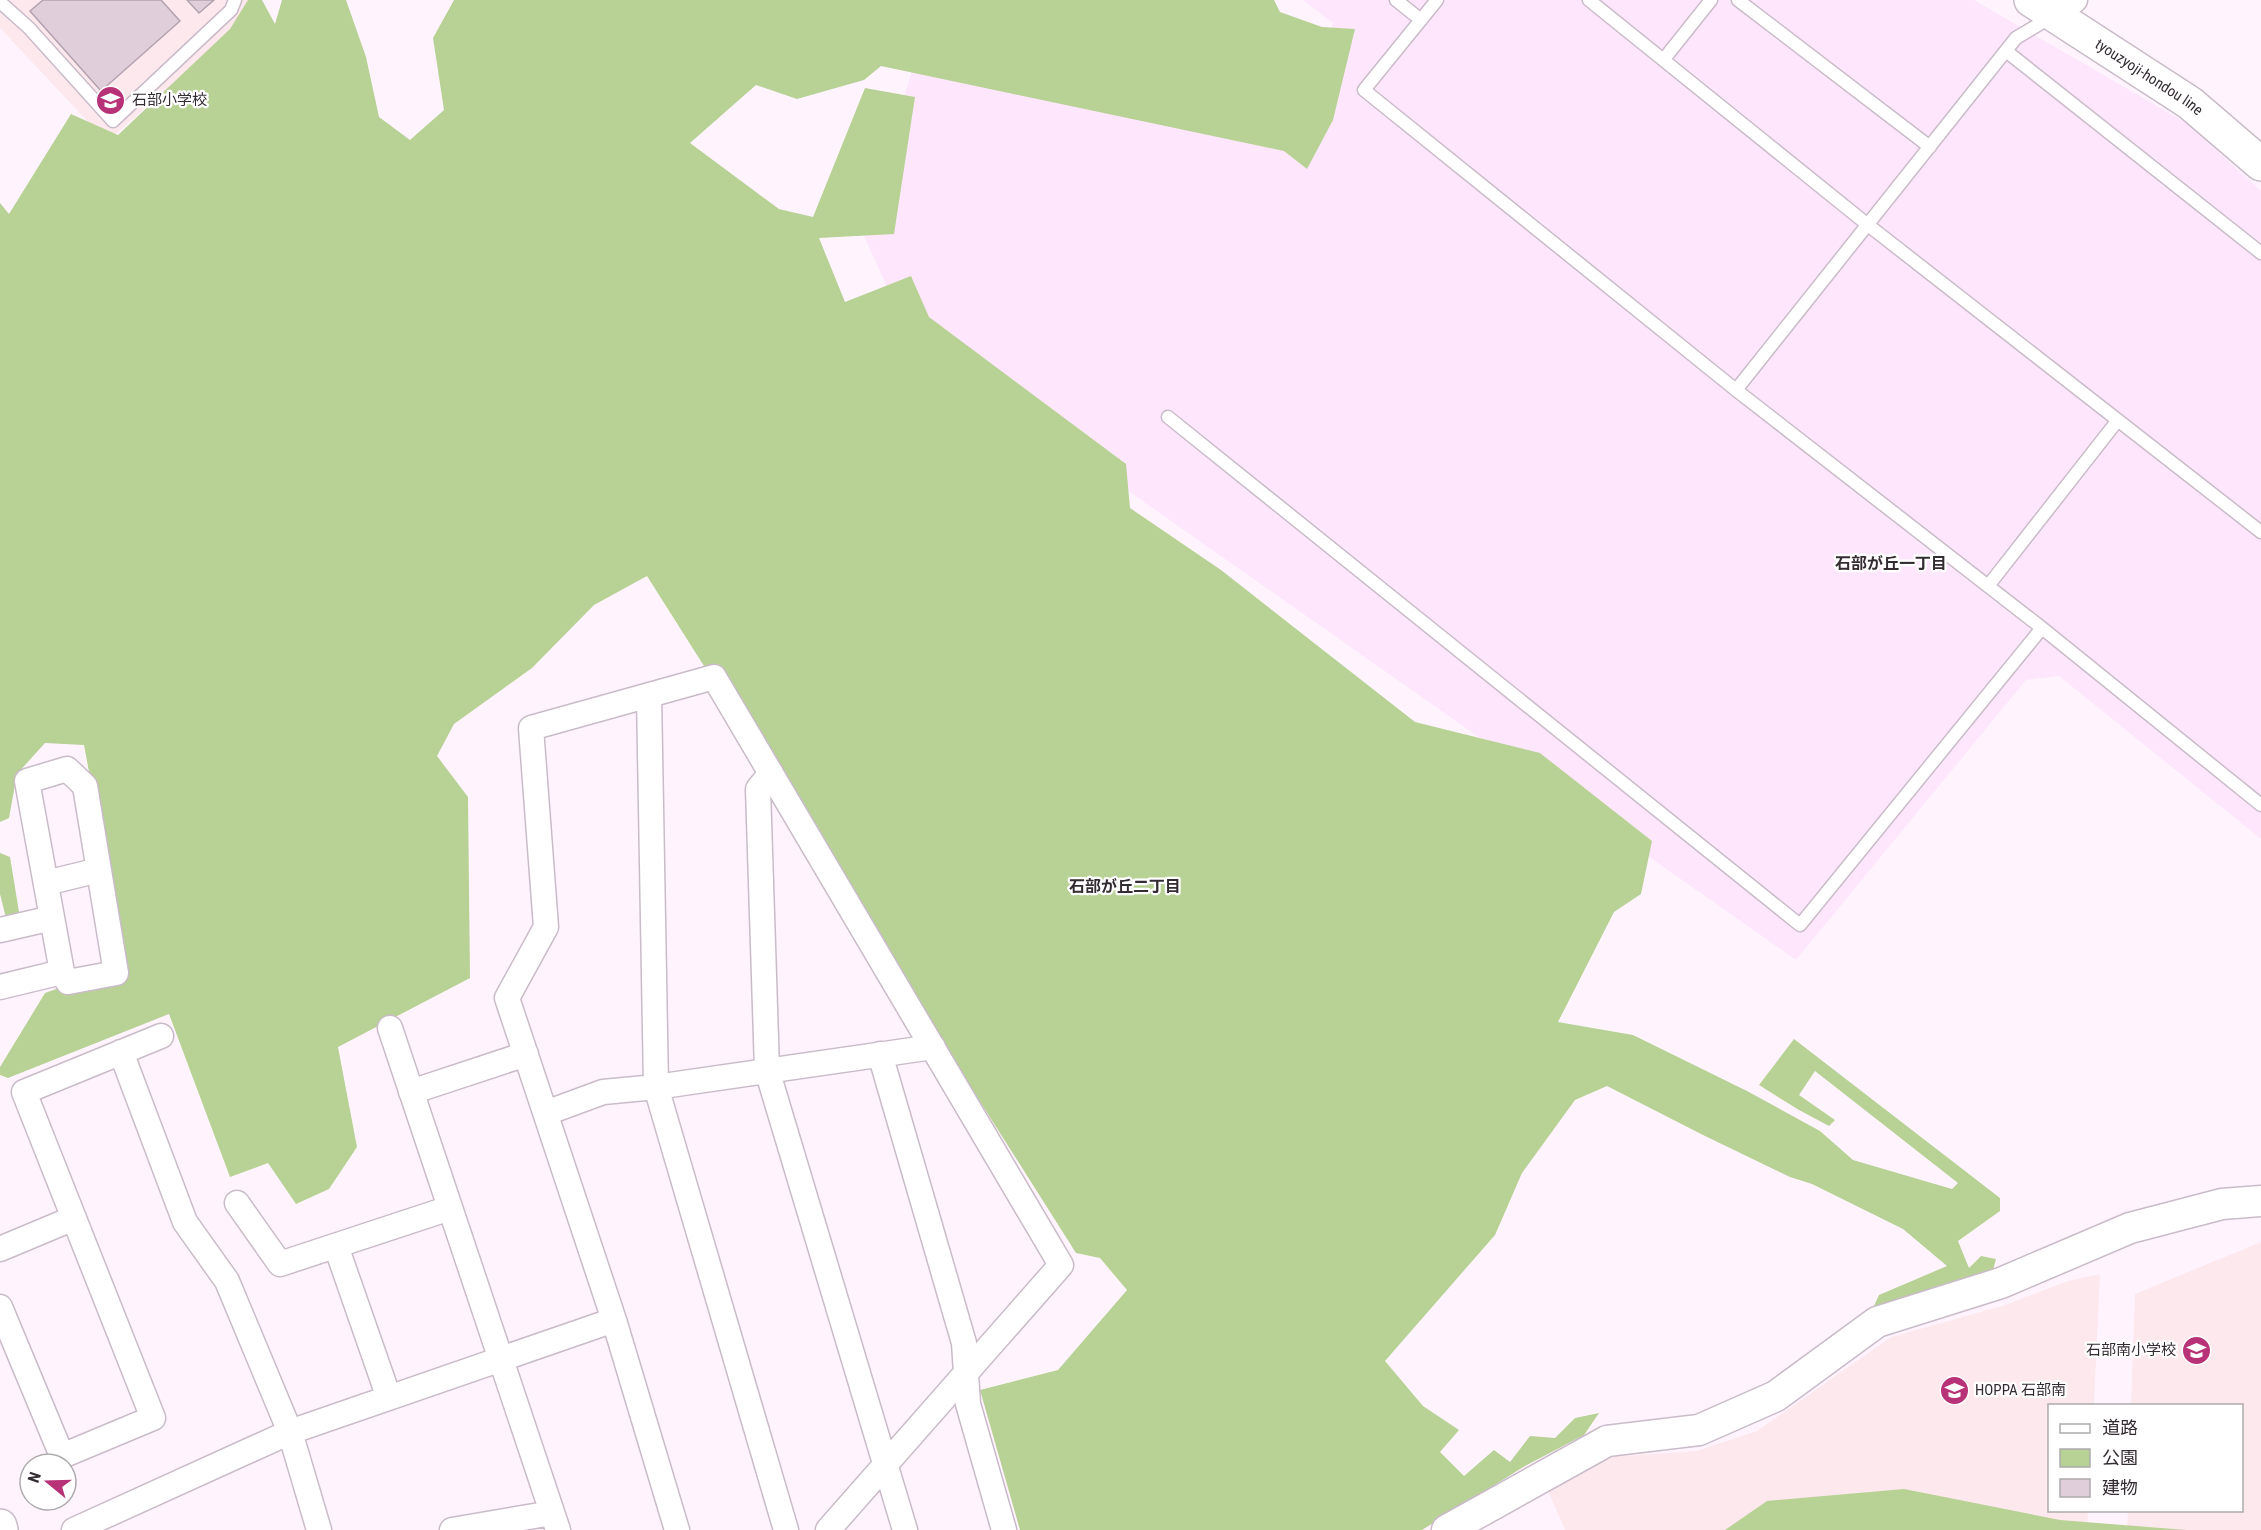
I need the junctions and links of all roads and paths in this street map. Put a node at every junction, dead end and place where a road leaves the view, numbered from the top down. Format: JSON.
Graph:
{"nodes":[{"id":1,"x":236,"y":0,"type":"edge"},
{"id":2,"x":1396,"y":0,"type":"edge"},
{"id":3,"x":1437,"y":0,"type":"edge"},
{"id":4,"x":1589,"y":0,"type":"edge"},
{"id":5,"x":1712,"y":0,"type":"edge"},
{"id":6,"x":1738,"y":0,"type":"edge"},
{"id":7,"x":0,"y":2,"type":"edge"},
{"id":8,"x":2053,"y":5,"type":"edge"},
{"id":9,"x":11,"y":12,"type":"junction"},
{"id":10,"x":1421,"y":20,"type":"junction"},
{"id":11,"x":0,"y":21,"type":"edge"},
{"id":12,"x":2006,"y":51,"type":"junction"},
{"id":13,"x":1664,"y":59,"type":"junction"},
{"id":14,"x":1930,"y":147,"type":"junction"},
{"id":15,"x":2261,"y":164,"type":"edge"},
{"id":16,"x":1868,"y":225,"type":"junction"},
{"id":17,"x":2261,"y":253,"type":"edge"},
{"id":18,"x":1736,"y":390,"type":"junction"},
{"id":19,"x":1168,"y":417,"type":"dead end"},
{"id":20,"x":2118,"y":420,"type":"junction"},
{"id":21,"x":2261,"y":532,"type":"edge"},
{"id":22,"x":1988,"y":586,"type":"junction"},
{"id":23,"x":2042,"y":628,"type":"junction"},
{"id":24,"x":649,"y":695,"type":"junction"},
{"id":25,"x":771,"y":773,"type":"junction"},
{"id":26,"x":2261,"y":805,"type":"edge"},
{"id":27,"x":99,"y":870,"type":"junction"},
{"id":28,"x":46,"y":883,"type":"junction"},
{"id":29,"x":52,"y":918,"type":"junction"},
{"id":30,"x":0,"y":930,"type":"edge"},
{"id":31,"x":62,"y":972,"type":"junction"},
{"id":32,"x":0,"y":987,"type":"edge"},
{"id":33,"x":390,"y":1029,"type":"dead end"},
{"id":34,"x":161,"y":1036,"type":"dead end"},
{"id":35,"x":933,"y":1047,"type":"junction"},
{"id":36,"x":121,"y":1052,"type":"junction"},
{"id":37,"x":526,"y":1054,"type":"junction"},
{"id":38,"x":880,"y":1054,"type":"junction"},
{"id":39,"x":767,"y":1070,"type":"junction"},
{"id":40,"x":656,"y":1087,"type":"junction"},
{"id":41,"x":411,"y":1092,"type":"junction"},
{"id":42,"x":546,"y":1113,"type":"junction"},
{"id":43,"x":2261,"y":1200,"type":"edge"},
{"id":44,"x":237,"y":1203,"type":"dead end"},
{"id":45,"x":450,"y":1208,"type":"junction"},
{"id":46,"x":74,"y":1218,"type":"junction"},
{"id":47,"x":336,"y":1246,"type":"junction"},
{"id":48,"x":0,"y":1249,"type":"edge"},
{"id":49,"x":0,"y":1306,"type":"edge"},
{"id":50,"x":614,"y":1320,"type":"junction"},
{"id":51,"x":501,"y":1359,"type":"junction"},
{"id":52,"x":966,"y":1374,"type":"junction"},
{"id":53,"x":389,"y":1398,"type":"junction"},
{"id":54,"x":290,"y":1432,"type":"junction"},
{"id":55,"x":886,"y":1466,"type":"junction"},
{"id":56,"x":555,"y":1521,"type":"edge"},
{"id":57,"x":78,"y":1529,"type":"edge"},
{"id":58,"x":319,"y":1530,"type":"edge"},
{"id":59,"x":452,"y":1530,"type":"edge"},
{"id":60,"x":677,"y":1530,"type":"edge"},
{"id":61,"x":786,"y":1530,"type":"edge"},
{"id":62,"x":828,"y":1530,"type":"edge"},
{"id":63,"x":905,"y":1530,"type":"edge"},
{"id":64,"x":1004,"y":1530,"type":"edge"},
{"id":65,"x":1447,"y":1530,"type":"edge"}],
"edges":[{"from":1,"to":9,"type":"lane"},
{"from":2,"to":10,"type":"lane"},
{"from":3,"to":10,"type":"lane"},
{"from":4,"to":13,"type":"lane"},
{"from":5,"to":13,"type":"lane"},
{"from":6,"to":14,"type":"lane"},
{"from":7,"to":9,"type":"lane"},
{"from":8,"to":12,"type":"lane"},
{"from":8,"to":15,"type":"main road","name":"tyouzyoji-hondou line"},
{"from":9,"to":11,"type":"lane"},
{"from":10,"to":18,"type":"lane"},
{"from":12,"to":14,"type":"lane"},
{"from":12,"to":17,"type":"lane"},
{"from":13,"to":16,"type":"lane"},
{"from":14,"to":16,"type":"lane"},
{"from":16,"to":18,"type":"lane"},
{"from":16,"to":20,"type":"lane"},
{"from":18,"to":22,"type":"lane"},
{"from":19,"to":23,"type":"lane"},
{"from":20,"to":21,"type":"lane"},
{"from":20,"to":22,"type":"lane"},
{"from":22,"to":23,"type":"lane"},
{"from":23,"to":26,"type":"lane"},
{"from":24,"to":25,"type":"street"},
{"from":24,"to":37,"type":"street"},
{"from":24,"to":40,"type":"street"},
{"from":25,"to":35,"type":"street"},
{"from":25,"to":39,"type":"street"},
{"from":27,"to":28,"type":"street"},
{"from":27,"to":28,"type":"street"},
{"from":27,"to":31,"type":"street"},
{"from":28,"to":29,"type":"street"},
{"from":29,"to":30,"type":"street"},
{"from":29,"to":31,"type":"street"},
{"from":31,"to":32,"type":"street"},
{"from":33,"to":41,"type":"street"},
{"from":34,"to":36,"type":"street"},
{"from":35,"to":38,"type":"street"},
{"from":35,"to":52,"type":"street"},
{"from":36,"to":46,"type":"street"},
{"from":36,"to":54,"type":"street"},
{"from":37,"to":41,"type":"street"},
{"from":37,"to":42,"type":"street"},
{"from":38,"to":39,"type":"street"},
{"from":38,"to":52,"type":"street"},
{"from":39,"to":40,"type":"street"},
{"from":39,"to":55,"type":"street"},
{"from":40,"to":42,"type":"street"},
{"from":40,"to":61,"type":"street"},
{"from":41,"to":45,"type":"street"},
{"from":42,"to":50,"type":"street"},
{"from":43,"to":65,"type":"street"},
{"from":44,"to":47,"type":"street"},
{"from":45,"to":47,"type":"street"},
{"from":45,"to":51,"type":"street"},
{"from":46,"to":48,"type":"street"},
{"from":46,"to":49,"type":"street"},
{"from":47,"to":53,"type":"street"},
{"from":50,"to":51,"type":"street"},
{"from":50,"to":60,"type":"street"},
{"from":51,"to":53,"type":"street"},
{"from":51,"to":56,"type":"street"},
{"from":52,"to":55,"type":"street"},
{"from":52,"to":64,"type":"street"},
{"from":53,"to":54,"type":"street"},
{"from":54,"to":57,"type":"street"},
{"from":54,"to":58,"type":"street"},
{"from":55,"to":62,"type":"street"},
{"from":55,"to":63,"type":"street"},
{"from":56,"to":59,"type":"street"}]}
